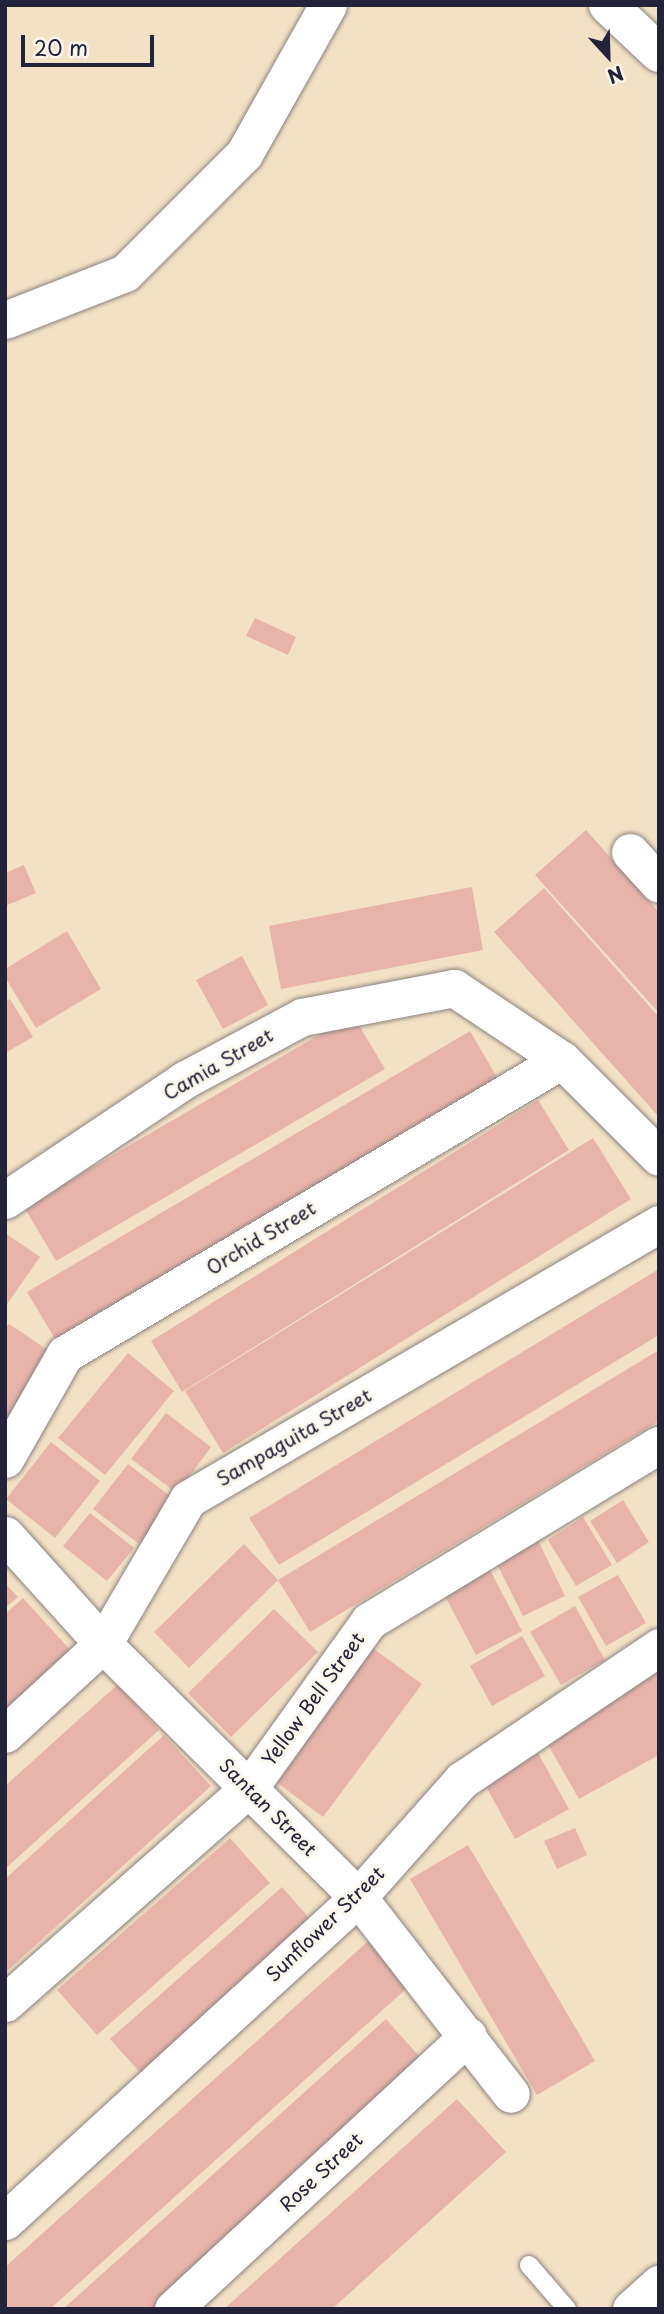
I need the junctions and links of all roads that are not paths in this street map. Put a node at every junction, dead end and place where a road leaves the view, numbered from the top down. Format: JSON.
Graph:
{"nodes":[{"id":1,"x":328,"y":5,"type":"edge"},
{"id":2,"x":608,"y":5,"type":"edge"},
{"id":3,"x":659,"y":53,"type":"edge"},
{"id":4,"x":5,"y":320,"type":"edge"},
{"id":5,"x":630,"y":852,"type":"dead end"},
{"id":6,"x":659,"y":884,"type":"edge"},
{"id":7,"x":562,"y":1060,"type":"junction"},
{"id":8,"x":659,"y":1157,"type":"edge"},
{"id":9,"x":5,"y":1200,"type":"edge"},
{"id":10,"x":659,"y":1224,"type":"edge"},
{"id":11,"x":659,"y":1445,"type":"edge"},
{"id":12,"x":5,"y":1459,"type":"edge"},
{"id":13,"x":5,"y":1535,"type":"edge"},
{"id":14,"x":103,"y":1644,"type":"junction"},
{"id":15,"x":659,"y":1647,"type":"edge"},
{"id":16,"x":5,"y":1734,"type":"edge"},
{"id":17,"x":249,"y":1788,"type":"junction"},
{"id":18,"x":358,"y":1897,"type":"junction"},
{"id":19,"x":5,"y":2003,"type":"edge"},
{"id":20,"x":468,"y":2036,"type":"junction"},
{"id":21,"x":511,"y":2094,"type":"dead end"},
{"id":22,"x":5,"y":2221,"type":"edge"},
{"id":23,"x":529,"y":2265,"type":"dead end"},
{"id":24,"x":659,"y":2284,"type":"edge"},
{"id":25,"x":173,"y":2309,"type":"edge"},
{"id":26,"x":567,"y":2309,"type":"edge"},
{"id":27,"x":631,"y":2309,"type":"edge"}],
"edges":[{"from":1,"to":4,"type":"street"},
{"from":2,"to":3,"type":"street"},
{"from":5,"to":6,"type":"street"},
{"from":7,"to":8,"type":"street"},
{"from":7,"to":9,"type":"street","name":"Camia Street"},
{"from":7,"to":12,"type":"street","name":"Orchid Street"},
{"from":10,"to":14,"type":"street","name":"Sampaguita Street"},
{"from":11,"to":17,"type":"street","name":"Yellow Bell Street"},
{"from":13,"to":14,"type":"street","name":"Santan Street"},
{"from":14,"to":16,"type":"street","name":"Sampaguita Street"},
{"from":14,"to":17,"type":"street","name":"Santan Street"},
{"from":15,"to":18,"type":"street","name":"Sunflower Street"},
{"from":17,"to":18,"type":"street","name":"Santan Street"},
{"from":17,"to":19,"type":"street","name":"Yellow Bell Street"},
{"from":18,"to":20,"type":"street","name":"Santan Street"},
{"from":18,"to":22,"type":"street","name":"Sunflower Street"},
{"from":20,"to":21,"type":"street","name":"Santan Street"},
{"from":20,"to":25,"type":"street","name":"Rose Street"},
{"from":23,"to":26,"type":"lane"},
{"from":24,"to":27,"type":"street"}]}
